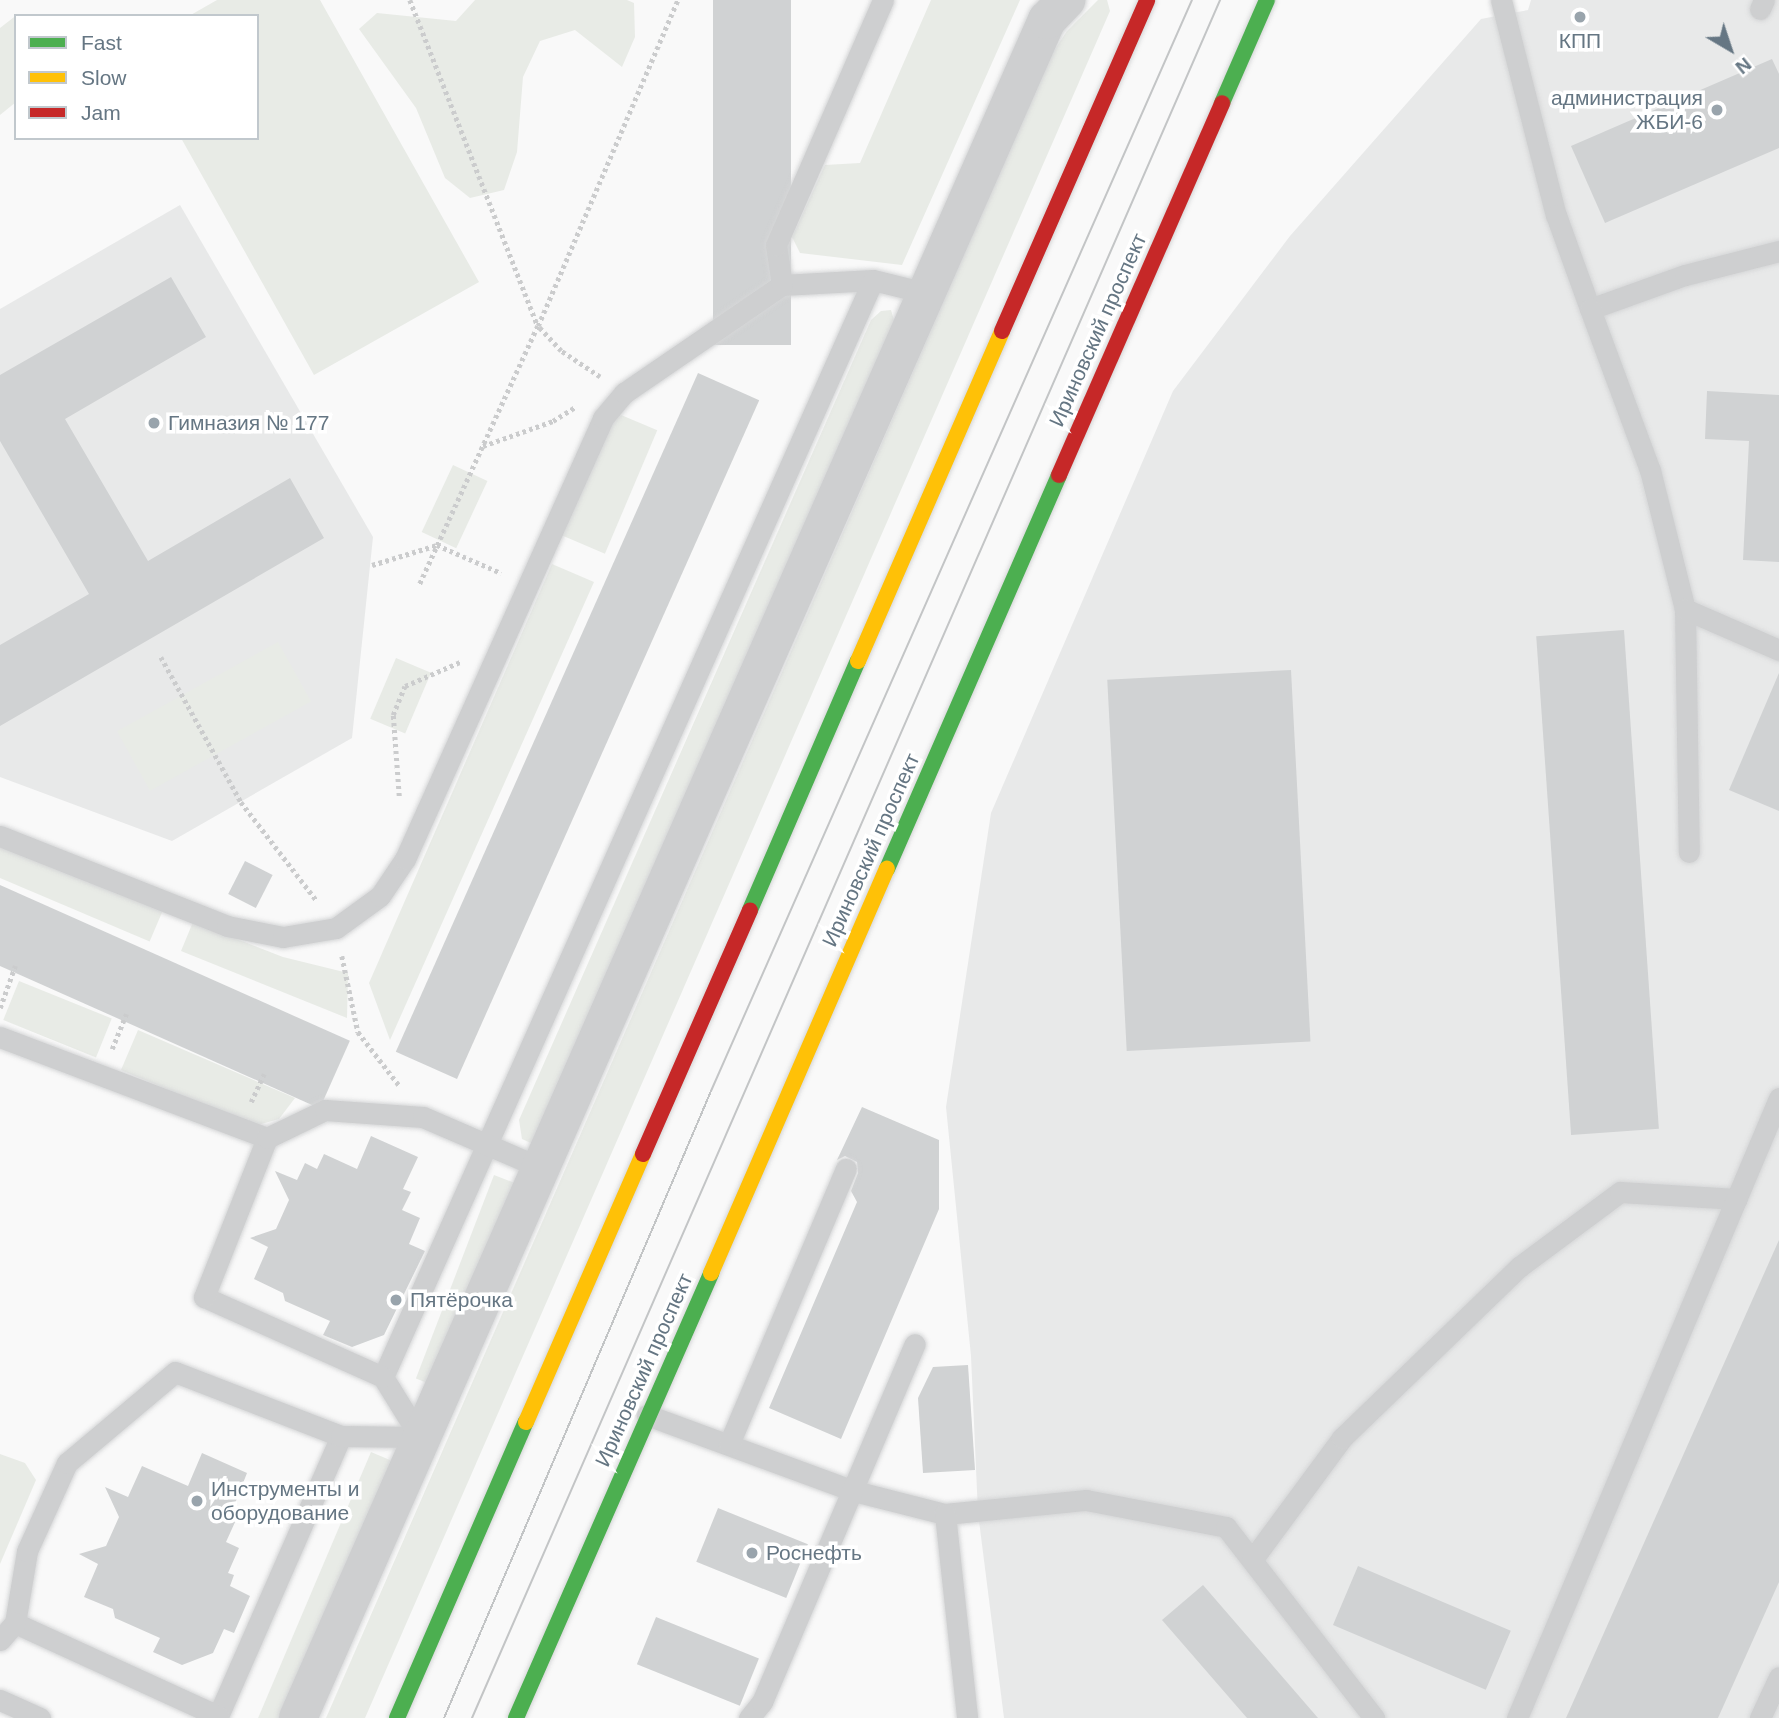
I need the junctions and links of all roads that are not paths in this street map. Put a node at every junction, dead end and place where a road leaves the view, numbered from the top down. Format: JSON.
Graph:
{"nodes":[{"id":1,"x":883,"y":0,"type":"edge"},
{"id":2,"x":1066,"y":0,"type":"edge"},
{"id":3,"x":1147,"y":0,"type":"edge"},
{"id":4,"x":1267,"y":0,"type":"edge"},
{"id":5,"x":1501,"y":0,"type":"edge"},
{"id":6,"x":1779,"y":251,"type":"edge"},
{"id":7,"x":873,"y":280,"type":"junction"},
{"id":8,"x":782,"y":285,"type":"junction"},
{"id":9,"x":926,"y":293,"type":"junction"},
{"id":10,"x":1590,"y":309,"type":"junction"},
{"id":11,"x":1685,"y":609,"type":"junction"},
{"id":12,"x":1779,"y":650,"type":"edge"},
{"id":13,"x":0,"y":836,"type":"edge"},
{"id":14,"x":1689,"y":852,"type":"dead end"},
{"id":15,"x":0,"y":1037,"type":"edge"},
{"id":16,"x":1779,"y":1098,"type":"edge"},
{"id":17,"x":267,"y":1138,"type":"junction"},
{"id":18,"x":486,"y":1144,"type":"junction"},
{"id":19,"x":539,"y":1167,"type":"junction"},
{"id":20,"x":846,"y":1169,"type":"dead end"},
{"id":21,"x":1737,"y":1199,"type":"junction"},
{"id":22,"x":915,"y":1344,"type":"dead end"},
{"id":23,"x":383,"y":1377,"type":"junction"},
{"id":24,"x":647,"y":1415,"type":"junction"},
{"id":25,"x":341,"y":1436,"type":"junction"},
{"id":26,"x":420,"y":1437,"type":"junction"},
{"id":27,"x":729,"y":1444,"type":"junction"},
{"id":28,"x":854,"y":1491,"type":"junction"},
{"id":29,"x":945,"y":1514,"type":"junction"},
{"id":30,"x":1252,"y":1560,"type":"junction"},
{"id":31,"x":15,"y":1623,"type":"junction"},
{"id":32,"x":0,"y":1640,"type":"edge"},
{"id":33,"x":1779,"y":1677,"type":"edge"},
{"id":34,"x":0,"y":1700,"type":"edge"},
{"id":35,"x":219,"y":1717,"type":"edge"},
{"id":36,"x":40,"y":1718,"type":"edge"},
{"id":37,"x":298,"y":1718,"type":"edge"},
{"id":38,"x":397,"y":1718,"type":"edge"},
{"id":39,"x":516,"y":1718,"type":"edge"},
{"id":40,"x":749,"y":1718,"type":"edge"},
{"id":41,"x":967,"y":1718,"type":"edge"},
{"id":42,"x":1374,"y":1718,"type":"edge"},
{"id":43,"x":1517,"y":1718,"type":"edge"},
{"id":44,"x":1760,"y":1718,"type":"edge"}],
"edges":[{"from":1,"to":8,"type":"lane"},
{"from":2,"to":9,"type":"street"},
{"from":3,"to":38,"type":"main road"},
{"from":4,"to":24,"type":"main road","name":"Ириновский проспект"},
{"from":5,"to":10,"type":"lane"},
{"from":6,"to":10,"type":"lane"},
{"from":7,"to":8,"type":"lane"},
{"from":7,"to":9,"type":"lane"},
{"from":7,"to":18,"type":"lane"},
{"from":8,"to":13,"type":"lane"},
{"from":9,"to":19,"type":"street"},
{"from":10,"to":11,"type":"lane"},
{"from":11,"to":12,"type":"lane"},
{"from":11,"to":14,"type":"lane"},
{"from":15,"to":17,"type":"lane"},
{"from":16,"to":21,"type":"lane"},
{"from":17,"to":18,"type":"lane"},
{"from":17,"to":23,"type":"lane"},
{"from":18,"to":19,"type":"lane"},
{"from":18,"to":23,"type":"lane"},
{"from":19,"to":26,"type":"street"},
{"from":20,"to":27,"type":"lane"},
{"from":21,"to":30,"type":"lane"},
{"from":21,"to":43,"type":"lane"},
{"from":22,"to":28,"type":"lane"},
{"from":23,"to":26,"type":"lane"},
{"from":24,"to":27,"type":"lane"},
{"from":24,"to":39,"type":"main road","name":"Ириновский проспект"},
{"from":25,"to":26,"type":"lane"},
{"from":25,"to":31,"type":"lane"},
{"from":25,"to":35,"type":"lane"},
{"from":26,"to":37,"type":"street"},
{"from":27,"to":28,"type":"lane"},
{"from":28,"to":29,"type":"lane"},
{"from":28,"to":40,"type":"lane"},
{"from":29,"to":30,"type":"lane"},
{"from":29,"to":41,"type":"lane"},
{"from":30,"to":42,"type":"lane"},
{"from":31,"to":32,"type":"lane"},
{"from":31,"to":35,"type":"lane"},
{"from":33,"to":44,"type":"lane"},
{"from":34,"to":36,"type":"lane"}]}
